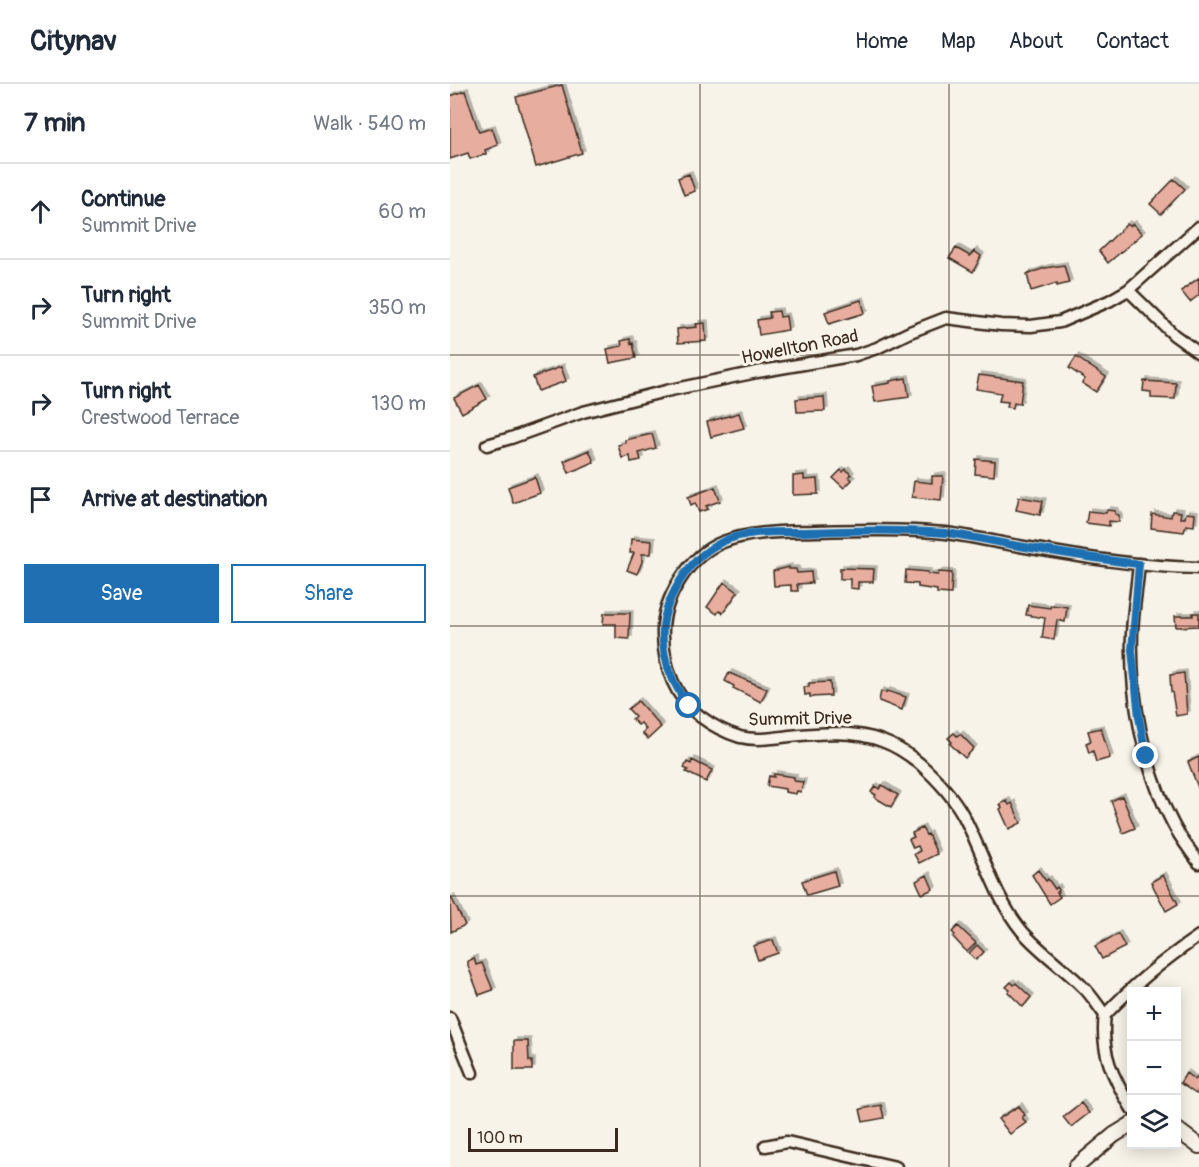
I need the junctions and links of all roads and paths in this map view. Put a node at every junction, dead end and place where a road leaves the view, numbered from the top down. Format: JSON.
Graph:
{"nodes":[{"id":1,"x":1199,"y":227,"type":"edge"},
{"id":2,"x":1128,"y":290,"type":"junction"},
{"id":3,"x":1199,"y":353,"type":"edge"},
{"id":4,"x":487,"y":445,"type":"dead end"},
{"id":5,"x":1139,"y":564,"type":"junction"},
{"id":6,"x":1199,"y":568,"type":"edge"},
{"id":7,"x":1199,"y":863,"type":"edge"},
{"id":8,"x":1199,"y":936,"type":"edge"},
{"id":9,"x":1105,"y":1015,"type":"junction"},
{"id":10,"x":450,"y":1018,"type":"edge"},
{"id":11,"x":472,"y":1074,"type":"dead end"},
{"id":12,"x":1127,"y":1102,"type":"edge"},
{"id":13,"x":1127,"y":1127,"type":"edge"},
{"id":14,"x":1181,"y":1133,"type":"edge"},
{"id":15,"x":765,"y":1146,"type":"dead end"},
{"id":16,"x":1199,"y":1146,"type":"edge"},
{"id":17,"x":896,"y":1167,"type":"edge"},
{"id":18,"x":1076,"y":1167,"type":"edge"}],
"edges":[{"from":1,"to":2,"type":"street","name":"Howellton Road"},
{"from":2,"to":3,"type":"street"},
{"from":2,"to":4,"type":"street","name":"Howellton Road"},
{"from":5,"to":6,"type":"street","name":"Summit Drive"},
{"from":5,"to":7,"type":"street"},
{"from":5,"to":9,"type":"street","name":"Summit Drive"},
{"from":8,"to":9,"type":"street"},
{"from":9,"to":12,"type":"street"},
{"from":10,"to":11,"type":"street"},
{"from":13,"to":18,"type":"street"},
{"from":14,"to":16,"type":"street"},
{"from":15,"to":17,"type":"street"}]}
